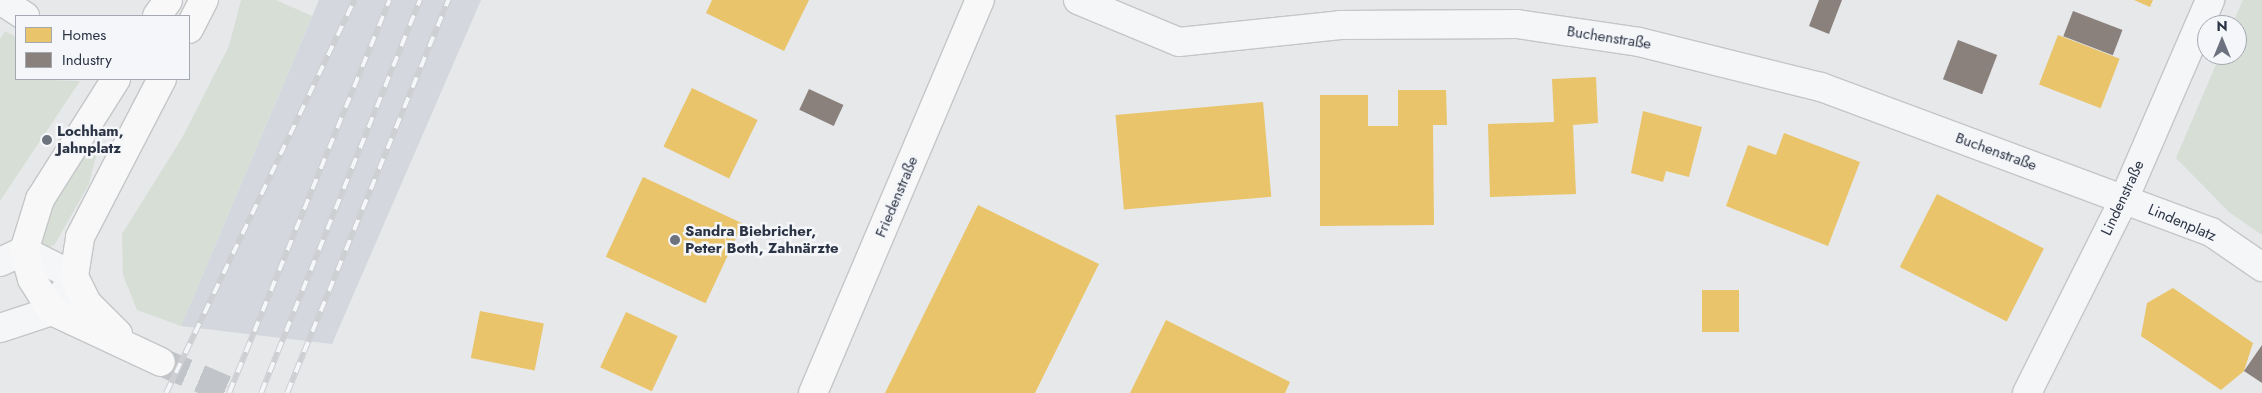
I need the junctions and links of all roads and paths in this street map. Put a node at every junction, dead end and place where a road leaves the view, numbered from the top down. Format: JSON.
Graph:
{"nodes":[{"id":1,"x":0,"y":0,"type":"edge"},
{"id":2,"x":168,"y":0,"type":"edge"},
{"id":3,"x":204,"y":0,"type":"edge"},
{"id":4,"x":980,"y":0,"type":"edge"},
{"id":5,"x":1078,"y":0,"type":"edge"},
{"id":6,"x":2210,"y":0,"type":"edge"},
{"id":7,"x":23,"y":15,"type":"edge"},
{"id":8,"x":158,"y":15,"type":"edge"},
{"id":9,"x":190,"y":27,"type":"edge"},
{"id":10,"x":115,"y":80,"type":"edge"},
{"id":11,"x":161,"y":80,"type":"edge"},
{"id":12,"x":2124,"y":199,"type":"junction"},
{"id":13,"x":12,"y":257,"type":"edge"},
{"id":14,"x":2262,"y":268,"type":"edge"},
{"id":15,"x":74,"y":276,"type":"junction"},
{"id":16,"x":52,"y":311,"type":"junction"},
{"id":17,"x":0,"y":328,"type":"edge"},
{"id":18,"x":130,"y":346,"type":"junction"},
{"id":19,"x":161,"y":362,"type":"tunnel mouth"},
{"id":20,"x":813,"y":393,"type":"edge"},
{"id":21,"x":2027,"y":393,"type":"edge"}],
"edges":[{"from":1,"to":7,"type":"street"},
{"from":2,"to":8,"type":"street"},
{"from":3,"to":9,"type":"street"},
{"from":4,"to":20,"type":"street","name":"Friedenstraße"},
{"from":5,"to":12,"type":"street","name":"Buchenstraße"},
{"from":6,"to":12,"type":"street","name":"Lindenstraße"},
{"from":10,"to":13,"type":"street"},
{"from":11,"to":15,"type":"street"},
{"from":12,"to":14,"type":"street","name":"Lindenplatz"},
{"from":12,"to":21,"type":"street","name":"Lindenstraße"},
{"from":13,"to":15,"type":"street"},
{"from":13,"to":16,"type":"street"},
{"from":15,"to":16,"type":"street"},
{"from":15,"to":18,"type":"street"},
{"from":16,"to":17,"type":"street"},
{"from":16,"to":18,"type":"street"},
{"from":18,"to":19,"type":"street"}]}
